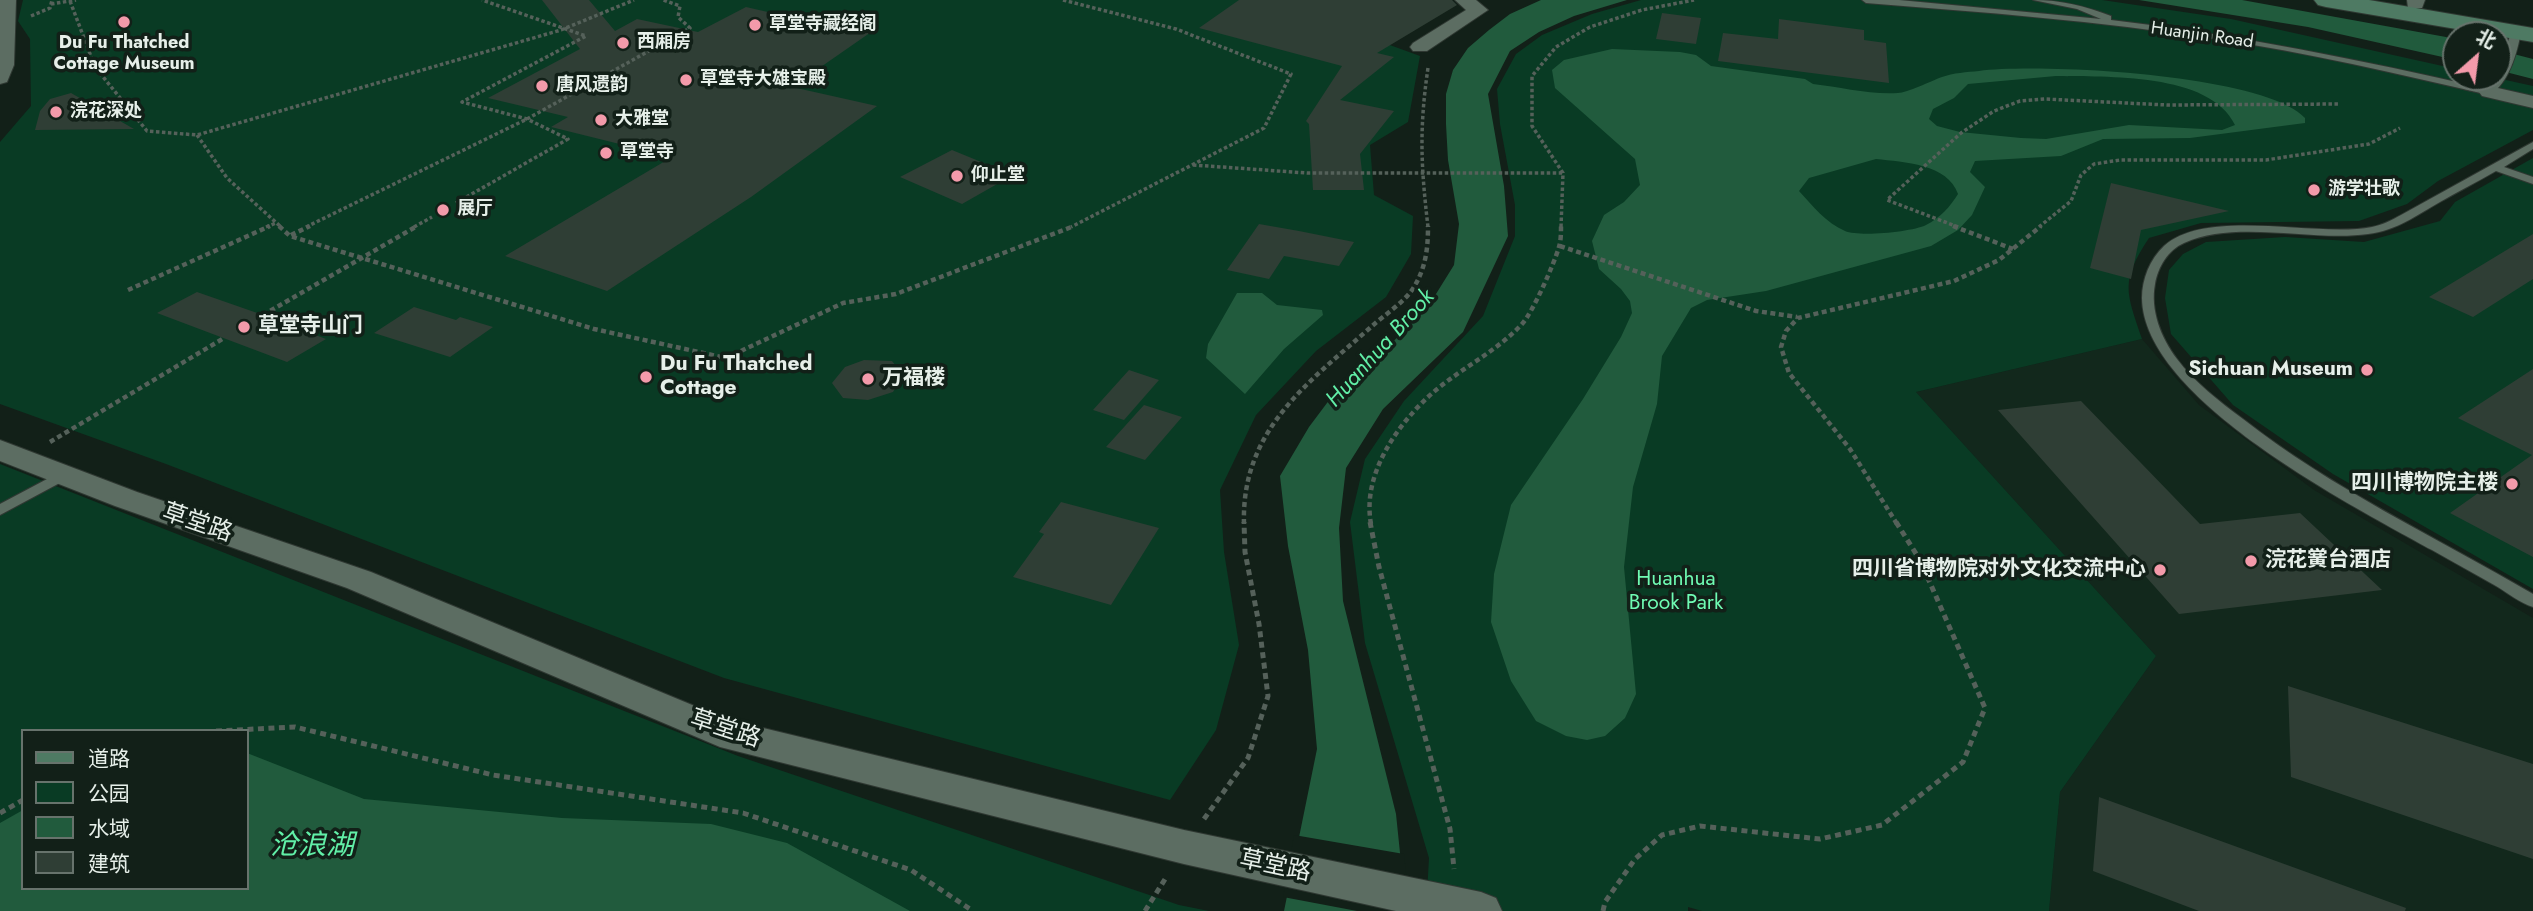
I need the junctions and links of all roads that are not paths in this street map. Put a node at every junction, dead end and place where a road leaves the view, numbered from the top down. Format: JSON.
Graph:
{"nodes":[{"id":1,"x":7,"y":0,"type":"edge"},
{"id":2,"x":1464,"y":0,"type":"edge"},
{"id":3,"x":1866,"y":0,"type":"edge"},
{"id":4,"x":2037,"y":0,"type":"edge"},
{"id":5,"x":2326,"y":0,"type":"edge"},
{"id":6,"x":2391,"y":0,"type":"edge"},
{"id":7,"x":2416,"y":2,"type":"edge"},
{"id":8,"x":2118,"y":24,"type":"junction"},
{"id":9,"x":2524,"y":34,"type":"edge"},
{"id":10,"x":1420,"y":47,"type":"dead end"},
{"id":11,"x":2512,"y":55,"type":"edge"},
{"id":12,"x":0,"y":78,"type":"edge"},
{"id":13,"x":2442,"y":78,"type":"edge"},
{"id":14,"x":2502,"y":91,"type":"edge"},
{"id":15,"x":2533,"y":102,"type":"edge"},
{"id":16,"x":2533,"y":145,"type":"edge"},
{"id":17,"x":2497,"y":168,"type":"junction"},
{"id":18,"x":2533,"y":181,"type":"edge"},
{"id":19,"x":11,"y":454,"type":"edge"},
{"id":20,"x":64,"y":475,"type":"junction"},
{"id":21,"x":0,"y":510,"type":"edge"},
{"id":22,"x":2533,"y":601,"type":"edge"},
{"id":23,"x":1461,"y":907,"type":"edge"}],
"edges":[{"from":1,"to":12,"type":"street"},
{"from":2,"to":10,"type":"street"},
{"from":3,"to":8,"type":"lane","name":"Huanjin Road"},
{"from":4,"to":8,"type":"lane"},
{"from":5,"to":9,"type":"main road"},
{"from":6,"to":7,"type":"main road"},
{"from":7,"to":9,"type":"main road"},
{"from":8,"to":13,"type":"lane","name":"Huanjin Road"},
{"from":9,"to":11,"type":"lane"},
{"from":14,"to":15,"type":"street","name":"Huanjin Road"},
{"from":16,"to":17,"type":"lane"},
{"from":17,"to":18,"type":"lane"},
{"from":17,"to":22,"type":"lane"},
{"from":19,"to":20,"type":"street","name":"草堂路"},
{"from":20,"to":21,"type":"lane"},
{"from":20,"to":23,"type":"street","name":"草堂路"}]}
